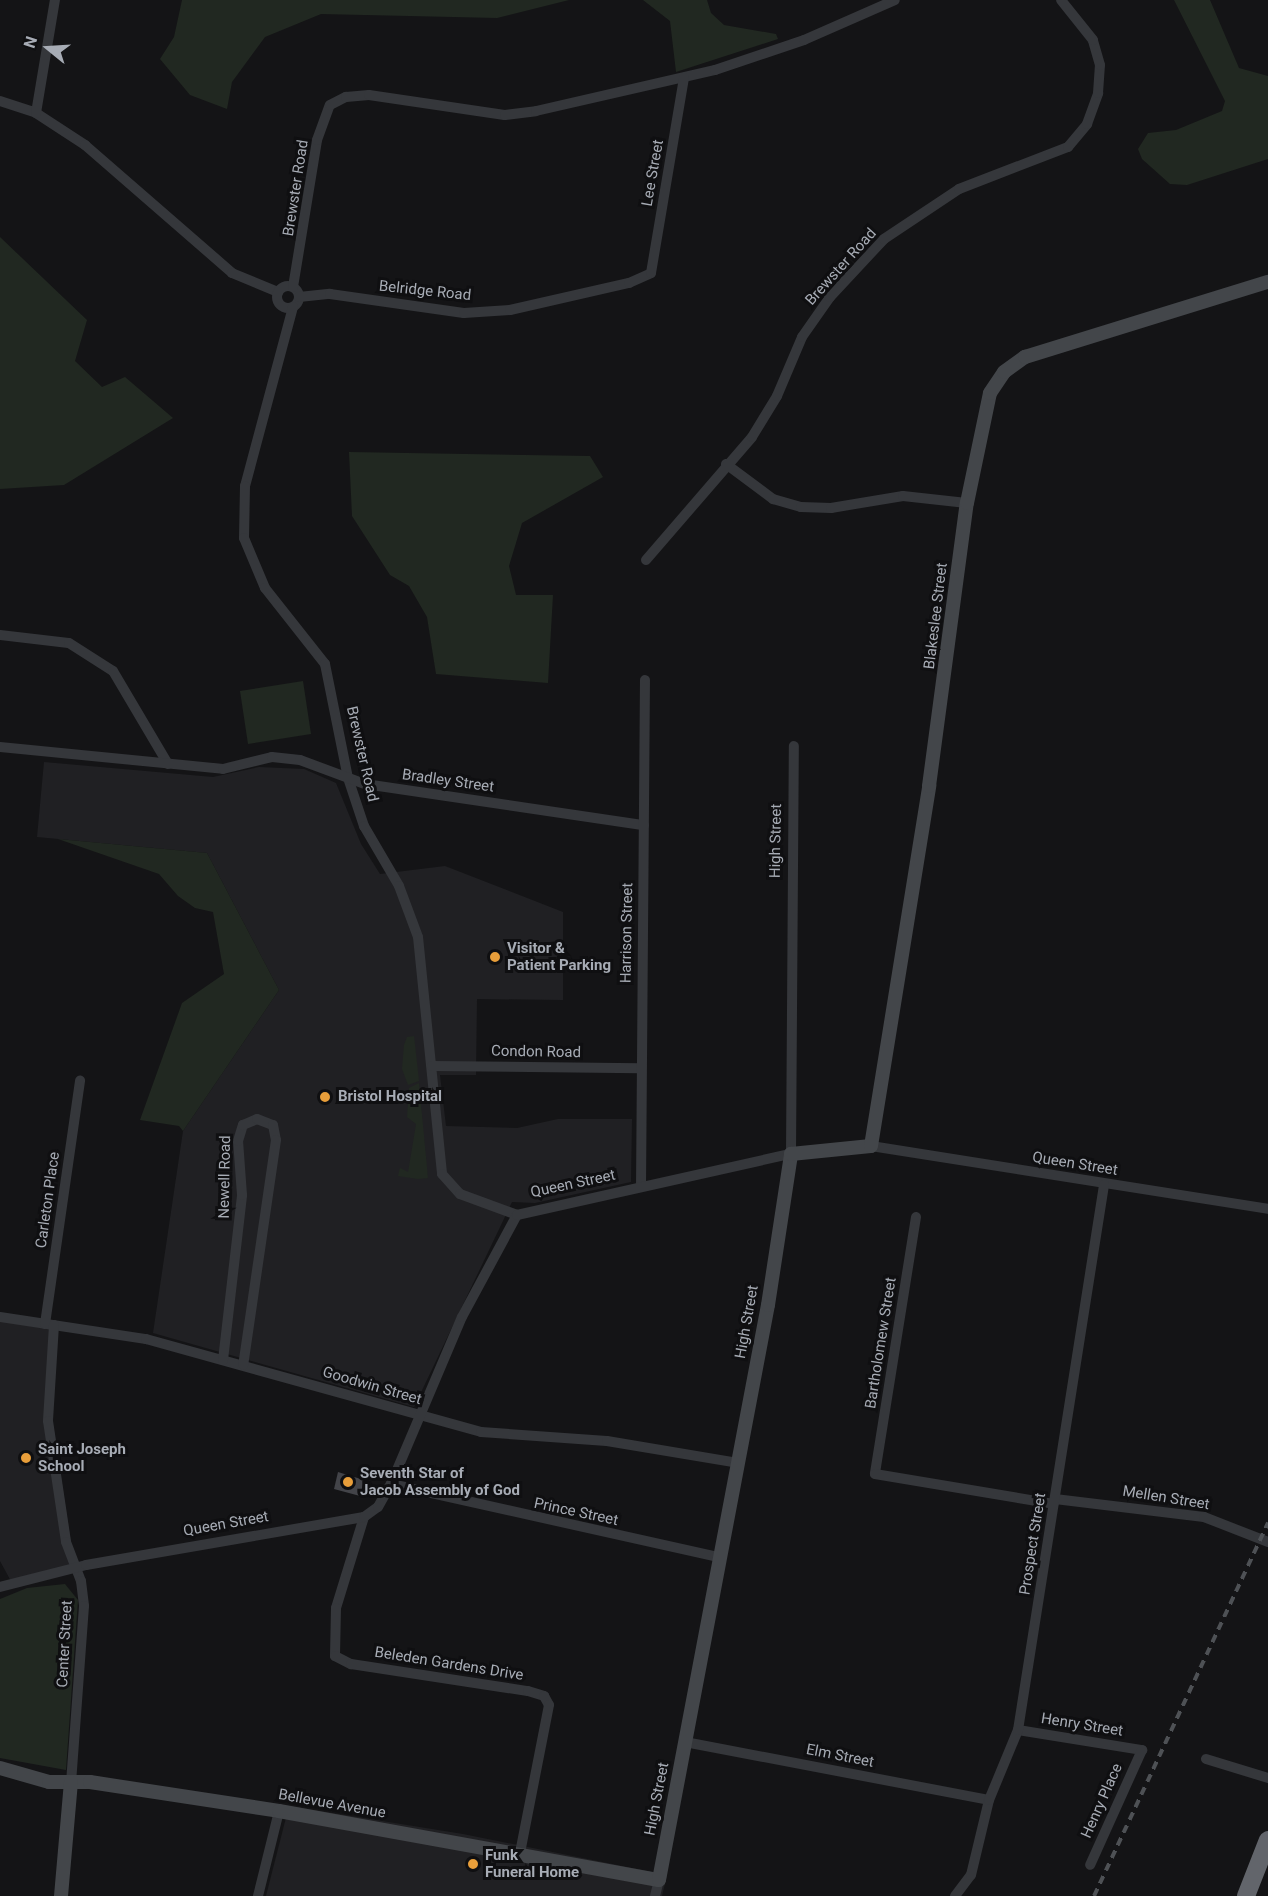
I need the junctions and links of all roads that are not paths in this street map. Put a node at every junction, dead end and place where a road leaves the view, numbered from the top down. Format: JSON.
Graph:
{"nodes":[{"id":1,"x":55,"y":0,"type":"edge"},
{"id":2,"x":894,"y":0,"type":"edge"},
{"id":3,"x":1061,"y":0,"type":"edge"},
{"id":4,"x":684,"y":78,"type":"junction"},
{"id":5,"x":0,"y":101,"type":"edge"},
{"id":6,"x":36,"y":113,"type":"junction"},
{"id":7,"x":651,"y":273,"type":"joint"},
{"id":8,"x":1268,"y":282,"type":"edge"},
{"id":9,"x":278,"y":292,"type":"junction"},
{"id":10,"x":296,"y":292,"type":"junction"},
{"id":11,"x":293,"y":307,"type":"junction"},
{"id":12,"x":726,"y":464,"type":"junction"},
{"id":13,"x":967,"y":503,"type":"junction"},
{"id":14,"x":646,"y":560,"type":"dead end"},
{"id":15,"x":0,"y":635,"type":"edge"},
{"id":16,"x":645,"y":680,"type":"dead end"},
{"id":17,"x":794,"y":746,"type":"dead end"},
{"id":18,"x":0,"y":747,"type":"edge"},
{"id":19,"x":168,"y":764,"type":"junction"},
{"id":20,"x":348,"y":778,"type":"junction"},
{"id":21,"x":645,"y":825,"type":"junction"},
{"id":22,"x":432,"y":1066,"type":"junction"},
{"id":23,"x":640,"y":1068,"type":"junction"},
{"id":24,"x":80,"y":1080,"type":"dead end"},
{"id":25,"x":871,"y":1146,"type":"junction"},
{"id":26,"x":790,"y":1154,"type":"junction"},
{"id":27,"x":1104,"y":1185,"type":"junction"},
{"id":28,"x":641,"y":1187,"type":"junction"},
{"id":29,"x":1268,"y":1209,"type":"edge"},
{"id":30,"x":517,"y":1215,"type":"junction"},
{"id":31,"x":916,"y":1217,"type":"dead end"},
{"id":32,"x":0,"y":1317,"type":"edge"},
{"id":33,"x":49,"y":1325,"type":"junction"},
{"id":34,"x":223,"y":1360,"type":"junction"},
{"id":35,"x":243,"y":1365,"type":"junction"},
{"id":36,"x":419,"y":1416,"type":"junction"},
{"id":37,"x":739,"y":1462,"type":"junction"},
{"id":38,"x":875,"y":1474,"type":"joint"},
{"id":39,"x":391,"y":1484,"type":"junction"},
{"id":40,"x":1055,"y":1502,"type":"junction"},
{"id":41,"x":364,"y":1517,"type":"junction"},
{"id":42,"x":1268,"y":1542,"type":"edge"},
{"id":43,"x":722,"y":1558,"type":"junction"},
{"id":44,"x":75,"y":1569,"type":"junction"},
{"id":45,"x":0,"y":1587,"type":"edge"},
{"id":46,"x":1018,"y":1730,"type":"junction"},
{"id":47,"x":685,"y":1742,"type":"junction"},
{"id":48,"x":1142,"y":1750,"type":"joint"},
{"id":49,"x":1206,"y":1758,"type":"dead end"},
{"id":50,"x":0,"y":1768,"type":"edge"},
{"id":51,"x":1268,"y":1778,"type":"edge"},
{"id":52,"x":71,"y":1782,"type":"junction"},
{"id":53,"x":989,"y":1800,"type":"junction"},
{"id":54,"x":279,"y":1811,"type":"junction"},
{"id":55,"x":1268,"y":1840,"type":"edge"},
{"id":56,"x":520,"y":1853,"type":"junction"},
{"id":57,"x":1090,"y":1865,"type":"dead end"},
{"id":58,"x":658,"y":1880,"type":"junction"},
{"id":59,"x":61,"y":1896,"type":"edge"},
{"id":60,"x":258,"y":1896,"type":"edge"},
{"id":61,"x":655,"y":1896,"type":"edge"},
{"id":62,"x":955,"y":1896,"type":"edge"},
{"id":63,"x":1246,"y":1896,"type":"edge"}],
"edges":[{"from":1,"to":6,"type":"street"},
{"from":2,"to":4,"type":"street","name":"Brewster Road"},
{"from":3,"to":12,"type":"street","name":"Brewster Road"},
{"from":4,"to":7,"type":"street","name":"Lee Street"},
{"from":4,"to":10,"type":"street","name":"Brewster Road"},
{"from":5,"to":6,"type":"street"},
{"from":6,"to":9,"type":"street"},
{"from":7,"to":10,"type":"street","name":"Belridge Road"},
{"from":8,"to":13,"type":"street","name":"Blakeslee Street"},
{"from":9,"to":10,"type":"street","name":"Belridge Road"},
{"from":9,"to":11,"type":"street"},
{"from":10,"to":11,"type":"street","name":"Brewster Road"},
{"from":11,"to":20,"type":"street","name":"Brewster Road"},
{"from":12,"to":13,"type":"street"},
{"from":12,"to":14,"type":"street","name":"Brewster Road"},
{"from":13,"to":25,"type":"street","name":"Blakeslee Street"},
{"from":15,"to":19,"type":"street"},
{"from":16,"to":21,"type":"street","name":"Harrison Street"},
{"from":17,"to":26,"type":"street","name":"High Street"},
{"from":18,"to":19,"type":"street","name":"Bradley Street"},
{"from":19,"to":20,"type":"street","name":"Bradley Street"},
{"from":20,"to":21,"type":"street","name":"Bradley Street"},
{"from":20,"to":22,"type":"street","name":"Brewster Road"},
{"from":21,"to":23,"type":"street","name":"Harrison Street"},
{"from":22,"to":23,"type":"street","name":"Condon Road"},
{"from":22,"to":30,"type":"street","name":"Brewster Road"},
{"from":23,"to":28,"type":"street","name":"Harrison Street"},
{"from":24,"to":33,"type":"street","name":"Carleton Place"},
{"from":25,"to":26,"type":"street","name":"Queen Street"},
{"from":25,"to":27,"type":"street","name":"Queen Street"},
{"from":26,"to":28,"type":"street","name":"Queen Street"},
{"from":26,"to":37,"type":"street","name":"High Street"},
{"from":27,"to":29,"type":"street","name":"Queen Street"},
{"from":27,"to":40,"type":"street","name":"Prospect Street"},
{"from":28,"to":30,"type":"street","name":"Queen Street"},
{"from":30,"to":36,"type":"street","name":"Queen Street"},
{"from":31,"to":38,"type":"street","name":"Bartholomew Street"},
{"from":32,"to":33,"type":"street","name":"Goodwin Street"},
{"from":33,"to":34,"type":"street","name":"Goodwin Street"},
{"from":33,"to":44,"type":"street","name":"Center Street"},
{"from":34,"to":35,"type":"street","name":"Goodwin Street"},
{"from":34,"to":35,"type":"street","name":"Newell Road"},
{"from":35,"to":36,"type":"street","name":"Goodwin Street"},
{"from":36,"to":37,"type":"street","name":"Goodwin Street"},
{"from":36,"to":39,"type":"street","name":"Queen Street"},
{"from":37,"to":43,"type":"street","name":"High Street"},
{"from":38,"to":40,"type":"street","name":"Mellen Street"},
{"from":39,"to":41,"type":"street","name":"Queen Street"},
{"from":39,"to":43,"type":"street","name":"Prince Street"},
{"from":40,"to":42,"type":"street","name":"Mellen Street"},
{"from":40,"to":46,"type":"street","name":"Prospect Street"},
{"from":41,"to":44,"type":"street","name":"Queen Street"},
{"from":41,"to":56,"type":"street","name":"Beleden Gardens Drive"},
{"from":43,"to":47,"type":"street","name":"High Street"},
{"from":44,"to":45,"type":"street","name":"Queen Street"},
{"from":44,"to":52,"type":"street","name":"Center Street"},
{"from":46,"to":48,"type":"street","name":"Henry Street"},
{"from":46,"to":53,"type":"street","name":"Prospect Street"},
{"from":47,"to":53,"type":"street","name":"Elm Street"},
{"from":47,"to":58,"type":"street","name":"High Street"},
{"from":48,"to":57,"type":"street","name":"Henry Place"},
{"from":49,"to":51,"type":"street"},
{"from":50,"to":52,"type":"street","name":"Bellevue Avenue"},
{"from":52,"to":54,"type":"street","name":"Bellevue Avenue"},
{"from":52,"to":59,"type":"street","name":"Center Street"},
{"from":53,"to":62,"type":"street","name":"Prospect Street"},
{"from":54,"to":56,"type":"street","name":"Bellevue Avenue"},
{"from":54,"to":60,"type":"street"},
{"from":55,"to":63,"type":"highway"},
{"from":56,"to":58,"type":"street","name":"Bellevue Avenue"},
{"from":58,"to":61,"type":"street","name":"High Street"}]}
